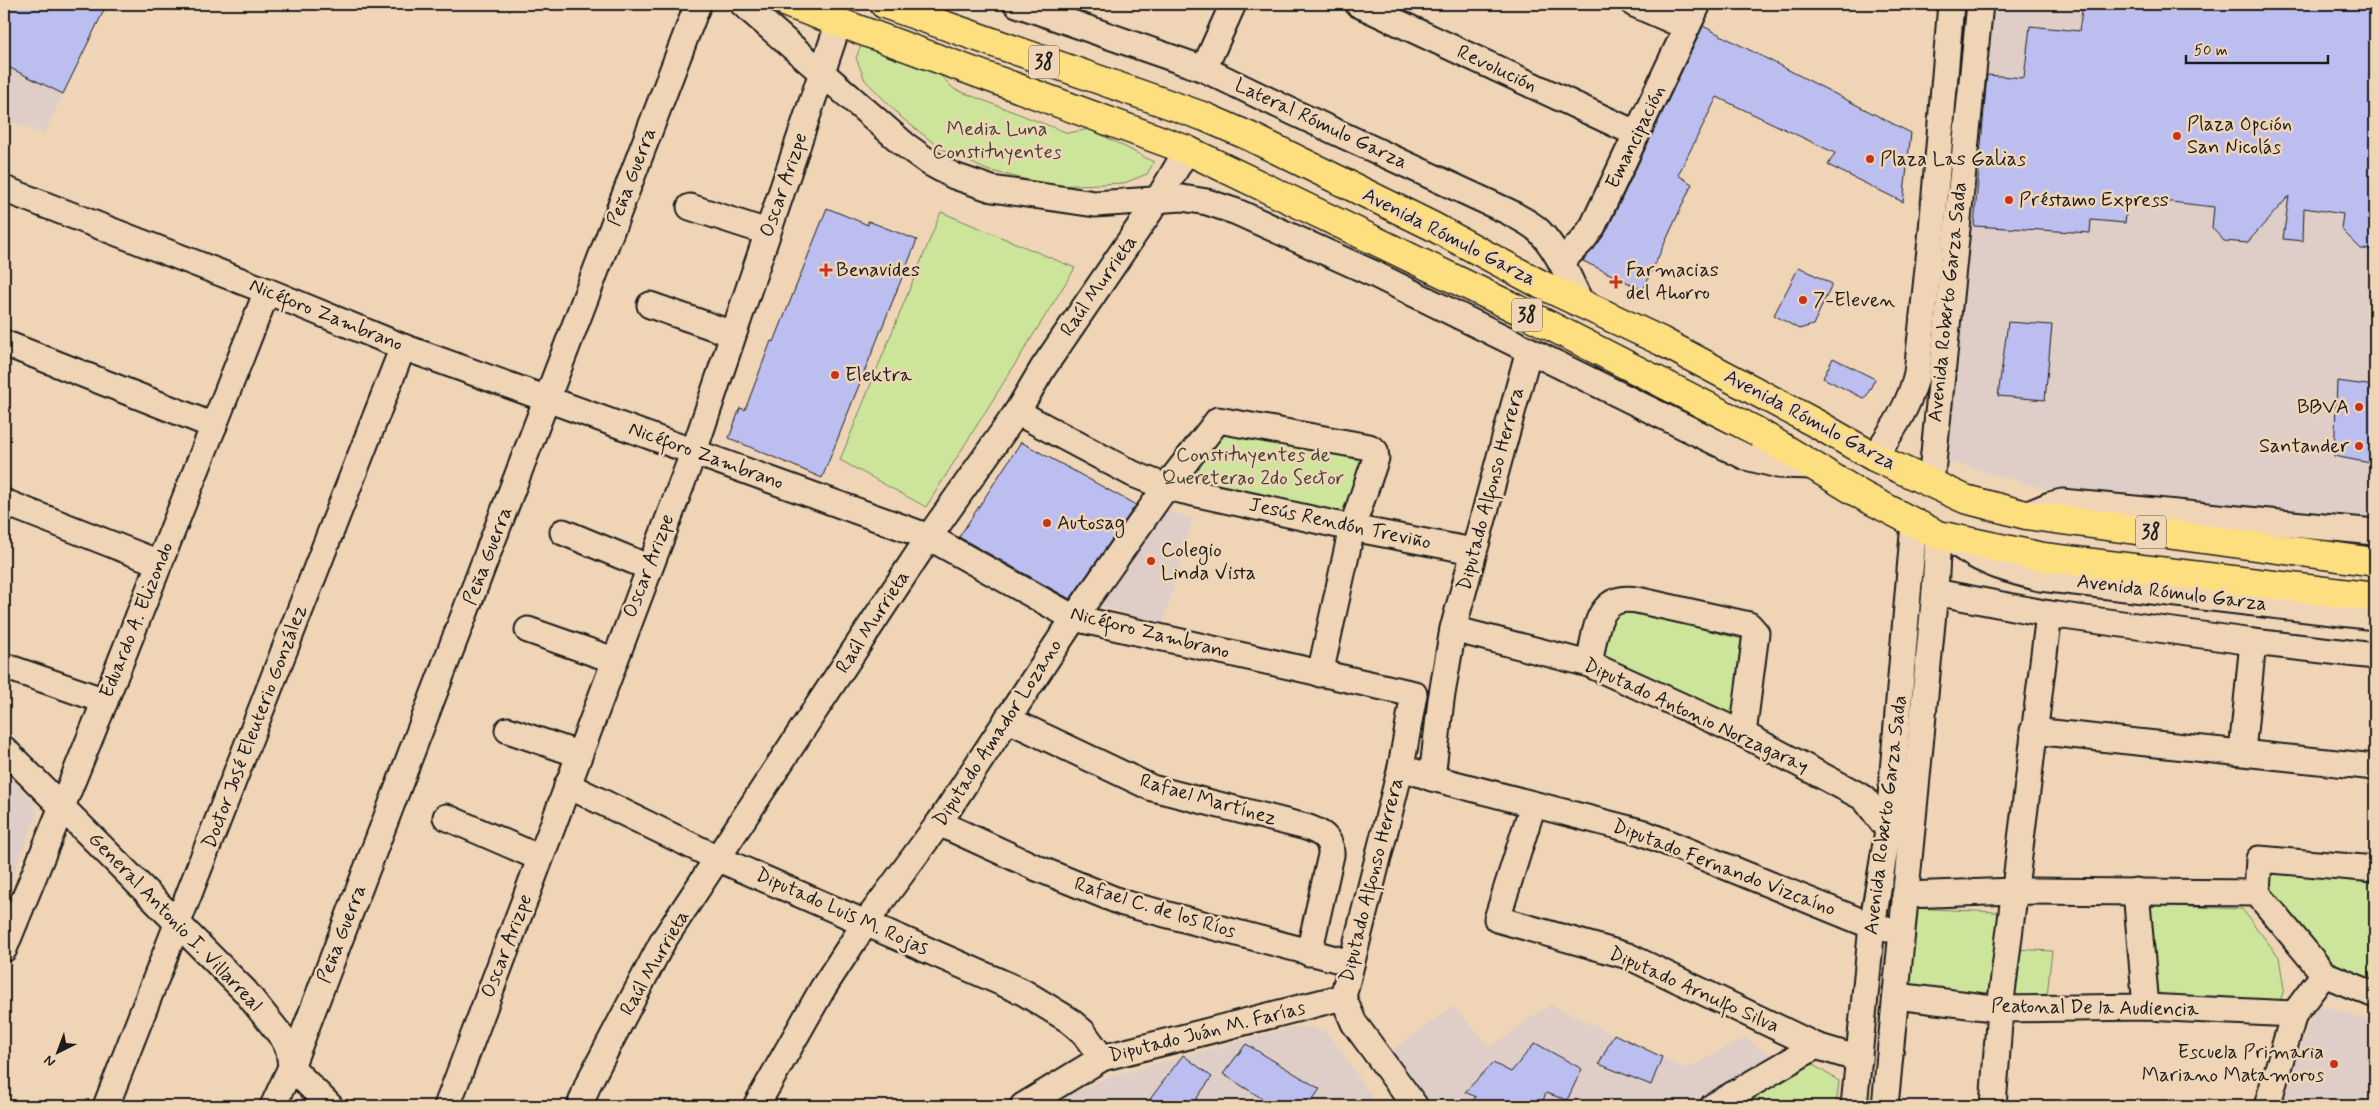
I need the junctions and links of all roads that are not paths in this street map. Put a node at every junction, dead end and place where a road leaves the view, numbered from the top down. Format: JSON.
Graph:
{"nodes":[{"id":1,"x":698,"y":4,"type":"edge"},
{"id":2,"x":743,"y":4,"type":"edge"},
{"id":3,"x":789,"y":4,"type":"edge"},
{"id":4,"x":884,"y":4,"type":"edge"},
{"id":5,"x":1017,"y":4,"type":"edge"},
{"id":6,"x":1233,"y":4,"type":"edge"},
{"id":7,"x":1358,"y":4,"type":"edge"},
{"id":8,"x":1634,"y":4,"type":"edge"},
{"id":9,"x":1698,"y":4,"type":"edge"},
{"id":10,"x":1951,"y":4,"type":"edge"},
{"id":11,"x":1980,"y":4,"type":"edge"},
{"id":12,"x":839,"y":22,"type":"junction"},
{"id":13,"x":1687,"y":27,"type":"junction"},
{"id":14,"x":1204,"y":69,"type":"junction"},
{"id":15,"x":822,"y":74,"type":"junction"},
{"id":16,"x":1637,"y":134,"type":"junction"},
{"id":17,"x":1187,"y":150,"type":"junction"},
{"id":18,"x":4,"y":189,"type":"edge"},
{"id":19,"x":1157,"y":201,"type":"junction"},
{"id":20,"x":690,"y":206,"type":"dead end"},
{"id":21,"x":767,"y":232,"type":"junction"},
{"id":22,"x":1561,"y":262,"type":"junction"},
{"id":23,"x":266,"y":291,"type":"junction"},
{"id":24,"x":1582,"y":303,"type":"junction"},
{"id":25,"x":650,"y":305,"type":"dead end"},
{"id":26,"x":733,"y":334,"type":"junction"},
{"id":27,"x":4,"y":343,"type":"edge"},
{"id":28,"x":404,"y":347,"type":"junction"},
{"id":29,"x":1529,"y":350,"type":"junction"},
{"id":30,"x":548,"y":400,"type":"junction"},
{"id":31,"x":1017,"y":412,"type":"junction"},
{"id":32,"x":214,"y":426,"type":"junction"},
{"id":33,"x":694,"y":450,"type":"junction"},
{"id":34,"x":1874,"y":458,"type":"junction"},
{"id":35,"x":1812,"y":466,"type":"junction"},
{"id":36,"x":1930,"y":482,"type":"junction"},
{"id":37,"x":1166,"y":487,"type":"junction"},
{"id":38,"x":4,"y":502,"type":"edge"},
{"id":39,"x":2026,"y":515,"type":"junction"},
{"id":40,"x":1914,"y":523,"type":"junction"},
{"id":41,"x":1352,"y":528,"type":"junction"},
{"id":42,"x":563,"y":532,"type":"dead end"},
{"id":43,"x":2375,"y":532,"type":"edge"},
{"id":44,"x":1943,"y":536,"type":"junction"},
{"id":45,"x":929,"y":537,"type":"junction"},
{"id":46,"x":1473,"y":551,"type":"junction"},
{"id":47,"x":2375,"y":562,"type":"edge"},
{"id":48,"x":160,"y":563,"type":"junction"},
{"id":49,"x":648,"y":568,"type":"junction"},
{"id":50,"x":1935,"y":592,"type":"junction"},
{"id":51,"x":2375,"y":597,"type":"edge"},
{"id":52,"x":2049,"y":614,"type":"junction"},
{"id":53,"x":2375,"y":617,"type":"edge"},
{"id":54,"x":1074,"y":618,"type":"junction"},
{"id":55,"x":1453,"y":629,"type":"junction"},
{"id":56,"x":528,"y":630,"type":"dead end"},
{"id":57,"x":2253,"y":642,"type":"junction"},
{"id":58,"x":2375,"y":656,"type":"edge"},
{"id":59,"x":614,"y":660,"type":"junction"},
{"id":60,"x":1589,"y":664,"type":"junction"},
{"id":61,"x":4,"y":666,"type":"edge"},
{"id":62,"x":1320,"y":674,"type":"junction"},
{"id":63,"x":1414,"y":694,"type":"joint"},
{"id":64,"x":105,"y":701,"type":"junction"},
{"id":65,"x":1007,"y":720,"type":"junction"},
{"id":66,"x":508,"y":730,"type":"dead end"},
{"id":67,"x":2033,"y":731,"type":"junction"},
{"id":68,"x":1743,"y":734,"type":"junction"},
{"id":69,"x":4,"y":749,"type":"edge"},
{"id":70,"x":2242,"y":752,"type":"junction"},
{"id":71,"x":578,"y":754,"type":"junction"},
{"id":72,"x":1401,"y":767,"type":"junction"},
{"id":73,"x":2375,"y":767,"type":"edge"},
{"id":74,"x":1432,"y":778,"type":"junction"},
{"id":75,"x":567,"y":785,"type":"junction"},
{"id":76,"x":1533,"y":804,"type":"junction"},
{"id":77,"x":61,"y":805,"type":"junction"},
{"id":78,"x":446,"y":817,"type":"dead end"},
{"id":79,"x":939,"y":823,"type":"junction"},
{"id":80,"x":1888,"y":831,"type":"junction"},
{"id":81,"x":1910,"y":852,"type":"junction"},
{"id":82,"x":540,"y":858,"type":"junction"},
{"id":83,"x":719,"y":859,"type":"junction"},
{"id":84,"x":2375,"y":869,"type":"edge"},
{"id":85,"x":2015,"y":891,"type":"junction"},
{"id":86,"x":2136,"y":891,"type":"junction"},
{"id":87,"x":2257,"y":894,"type":"junction"},
{"id":88,"x":1906,"y":895,"type":"junction"},
{"id":89,"x":866,"y":922,"type":"junction"},
{"id":90,"x":178,"y":924,"type":"junction"},
{"id":91,"x":1872,"y":926,"type":"junction"},
{"id":92,"x":1902,"y":931,"type":"junction"},
{"id":93,"x":4,"y":948,"type":"edge"},
{"id":94,"x":1309,"y":953,"type":"junction"},
{"id":95,"x":1351,"y":963,"type":"junction"},
{"id":96,"x":2324,"y":974,"type":"junction"},
{"id":97,"x":2375,"y":995,"type":"edge"},
{"id":98,"x":1897,"y":996,"type":"junction"},
{"id":99,"x":1343,"y":997,"type":"junction"},
{"id":100,"x":2146,"y":1007,"type":"junction"},
{"id":101,"x":2000,"y":1009,"type":"junction"},
{"id":102,"x":2294,"y":1014,"type":"junction"},
{"id":103,"x":1816,"y":1046,"type":"junction"},
{"id":104,"x":1102,"y":1058,"type":"junction"},
{"id":105,"x":1859,"y":1059,"type":"junction"},
{"id":106,"x":291,"y":1067,"type":"junction"},
{"id":107,"x":106,"y":1106,"type":"edge"},
{"id":108,"x":273,"y":1106,"type":"edge"},
{"id":109,"x":330,"y":1106,"type":"edge"},
{"id":110,"x":447,"y":1106,"type":"edge"},
{"id":111,"x":580,"y":1106,"type":"edge"},
{"id":112,"x":756,"y":1106,"type":"edge"},
{"id":113,"x":1023,"y":1106,"type":"edge"},
{"id":114,"x":1415,"y":1106,"type":"edge"},
{"id":115,"x":1713,"y":1106,"type":"edge"},
{"id":116,"x":1854,"y":1106,"type":"edge"},
{"id":117,"x":1885,"y":1106,"type":"edge"},
{"id":118,"x":1993,"y":1106,"type":"edge"},
{"id":119,"x":2267,"y":1106,"type":"edge"}],
"edges":[{"from":1,"to":30,"type":"street","name":"Peña Guerra"},
{"from":2,"to":15,"type":"street","name":"Avenida Rómulo Garza"},
{"from":3,"to":12,"type":"main road","name":"Avenida Rómulo Garza","number":"38"},
{"from":4,"to":24,"type":"main road","name":"Avenida Rómulo Garza","number":"38"},
{"from":5,"to":14,"type":"street","name":"Lateral Rómulo Garza"},
{"from":6,"to":14,"type":"street"},
{"from":7,"to":16,"type":"street","name":"Revolución"},
{"from":8,"to":13,"type":"street"},
{"from":9,"to":13,"type":"street","name":"Emancipación"},
{"from":10,"to":34,"type":"street","name":"Avenida Roberto Garza Sada"},
{"from":11,"to":36,"type":"street","name":"Avenida Roberto Garza Sada"},
{"from":12,"to":15,"type":"street","name":"Oscar Arizpe"},
{"from":12,"to":17,"type":"main road","name":"Avenida Rómulo Garza","number":"38"},
{"from":13,"to":16,"type":"street","name":"Emancipación"},
{"from":14,"to":22,"type":"street","name":"Lateral Rómulo Garza"},
{"from":15,"to":19,"type":"street","name":"Avenida Rómulo Garza"},
{"from":15,"to":21,"type":"street","name":"Oscar Arizpe"},
{"from":16,"to":22,"type":"street","name":"Emancipación"},
{"from":17,"to":19,"type":"street","name":"Raúl Murrieta"},
{"from":17,"to":35,"type":"main road","name":"Avenida Rómulo Garza","number":"38"},
{"from":18,"to":23,"type":"street","name":"Nicéforo Zambrano"},
{"from":19,"to":29,"type":"street","name":"Avenida Rómulo Garza"},
{"from":19,"to":31,"type":"street","name":"Raúl Murrieta"},
{"from":20,"to":21,"type":"street"},
{"from":21,"to":26,"type":"street","name":"Oscar Arizpe"},
{"from":22,"to":24,"type":"street","name":"Lateral Rómulo Garza"},
{"from":23,"to":28,"type":"street","name":"Nicéforo Zambrano"},
{"from":23,"to":32,"type":"street","name":"Eduardo A. Elizondo"},
{"from":24,"to":34,"type":"main road","name":"Avenida Rómulo Garza","number":"38"},
{"from":25,"to":26,"type":"street"},
{"from":26,"to":33,"type":"street","name":"Oscar Arizpe"},
{"from":27,"to":32,"type":"street"},
{"from":28,"to":30,"type":"street","name":"Nicéforo Zambrano"},
{"from":28,"to":90,"type":"street","name":"Doctor José Eleuterio González"},
{"from":29,"to":35,"type":"street","name":"Avenida Rómulo Garza"},
{"from":29,"to":46,"type":"street","name":"Diputado Alfonso Herrera"},
{"from":30,"to":33,"type":"street","name":"Nicéforo Zambrano"},
{"from":30,"to":106,"type":"street","name":"Peña Guerra"},
{"from":31,"to":37,"type":"street","name":"Jesús Rendón Treviño"},
{"from":31,"to":45,"type":"street","name":"Raúl Murrieta"},
{"from":32,"to":48,"type":"street","name":"Eduardo A. Elizondo"},
{"from":33,"to":45,"type":"street","name":"Nicéforo Zambrano"},
{"from":33,"to":49,"type":"street","name":"Oscar Arizpe"},
{"from":34,"to":36,"type":"main road","name":"Avenida Rómulo Garza","number":"38"},
{"from":35,"to":40,"type":"main road","name":"Avenida Rómulo Garza","number":"38"},
{"from":36,"to":39,"type":"main road","name":"Avenida Rómulo Garza","number":"38"},
{"from":37,"to":41,"type":"street","name":"Jesús Rendón Treviño"},
{"from":37,"to":41,"type":"street","name":"Diputado Amador Lozano"},
{"from":37,"to":54,"type":"street","name":"Diputado Amador Lozano"},
{"from":38,"to":48,"type":"street"},
{"from":39,"to":43,"type":"street"},
{"from":39,"to":47,"type":"main road","name":"Avenida Rómulo Garza","number":"38"},
{"from":40,"to":44,"type":"main road","name":"Avenida Rómulo Garza","number":"38"},
{"from":40,"to":80,"type":"street","name":"Avenida Roberto Garza Sada"},
{"from":41,"to":46,"type":"street","name":"Jesús Rendón Treviño"},
{"from":41,"to":62,"type":"street"},
{"from":42,"to":49,"type":"street"},
{"from":44,"to":50,"type":"street","name":"Avenida Roberto Garza Sada"},
{"from":44,"to":51,"type":"main road","name":"Avenida Rómulo Garza","number":"38"},
{"from":44,"to":53,"type":"street","name":"Avenida Rómulo Garza"},
{"from":45,"to":54,"type":"street","name":"Nicéforo Zambrano"},
{"from":45,"to":83,"type":"street","name":"Raúl Murrieta"},
{"from":46,"to":55,"type":"street","name":"Diputado Alfonso Herrera"},
{"from":48,"to":64,"type":"street","name":"Eduardo A. Elizondo"},
{"from":49,"to":59,"type":"street","name":"Oscar Arizpe"},
{"from":50,"to":52,"type":"street"},
{"from":50,"to":81,"type":"street","name":"Avenida Roberto Garza Sada"},
{"from":52,"to":57,"type":"street"},
{"from":52,"to":67,"type":"street"},
{"from":54,"to":62,"type":"street","name":"Nicéforo Zambrano"},
{"from":54,"to":65,"type":"street","name":"Diputado Amador Lozano"},
{"from":55,"to":60,"type":"street","name":"Diputado Antonio Norzagaray"},
{"from":55,"to":74,"type":"street","name":"Diputado Alfonso Herrera"},
{"from":56,"to":59,"type":"street"},
{"from":57,"to":58,"type":"street"},
{"from":57,"to":70,"type":"street"},
{"from":59,"to":71,"type":"street","name":"Oscar Arizpe"},
{"from":60,"to":68,"type":"street","name":"Diputado Antonio Norzagaray"},
{"from":60,"to":68,"type":"street"},
{"from":61,"to":64,"type":"street"},
{"from":62,"to":63,"type":"street","name":"Nicéforo Zambrano"},
{"from":63,"to":72,"type":"street","name":"Diputado Alfonso Herrera"},
{"from":64,"to":77,"type":"street","name":"Eduardo A. Elizondo"},
{"from":65,"to":79,"type":"street","name":"Diputado Amador Lozano"},
{"from":65,"to":94,"type":"street","name":"Rafael Martínez"},
{"from":66,"to":71,"type":"street"},
{"from":67,"to":70,"type":"street"},
{"from":67,"to":85,"type":"street"},
{"from":68,"to":80,"type":"street","name":"Diputado Antonio Norzagaray"},
{"from":69,"to":77,"type":"street","name":"General Antonio I. Villarreal"},
{"from":70,"to":73,"type":"street"},
{"from":71,"to":75,"type":"street","name":"Oscar Arizpe"},
{"from":72,"to":74,"type":"street","name":"Diputado Fernando Vizcaíno"},
{"from":72,"to":95,"type":"street","name":"Diputado Alfonso Herrera"},
{"from":74,"to":76,"type":"street","name":"Diputado Fernando Vizcaíno"},
{"from":75,"to":82,"type":"street","name":"Oscar Arizpe"},
{"from":75,"to":83,"type":"street","name":"Diputado Luis M. Rojas"},
{"from":76,"to":91,"type":"street","name":"Diputado Fernando Vizcaíno"},
{"from":76,"to":103,"type":"street","name":"Diputado Arnulfo Silva"},
{"from":77,"to":90,"type":"street","name":"General Antonio I. Villarreal"},
{"from":77,"to":93,"type":"street","name":"Eduardo A. Elizondo"},
{"from":78,"to":82,"type":"street"},
{"from":79,"to":89,"type":"street","name":"Diputado Amador Lozano"},
{"from":79,"to":94,"type":"street","name":"Rafael C. de los Ríos"},
{"from":80,"to":81,"type":"street","name":"Diputado Antonio Norzagaray"},
{"from":80,"to":91,"type":"street","name":"Avenida Roberto Garza Sada"},
{"from":81,"to":88,"type":"street","name":"Avenida Roberto Garza Sada"},
{"from":82,"to":110,"type":"street","name":"Oscar Arizpe"},
{"from":83,"to":89,"type":"street","name":"Diputado Luis M. Rojas"},
{"from":83,"to":111,"type":"street","name":"Raúl Murrieta"},
{"from":84,"to":87,"type":"street"},
{"from":85,"to":86,"type":"street"},
{"from":85,"to":88,"type":"street"},
{"from":85,"to":101,"type":"street"},
{"from":86,"to":87,"type":"street"},
{"from":86,"to":100,"type":"street"},
{"from":87,"to":96,"type":"street"},
{"from":88,"to":92,"type":"street","name":"Avenida Roberto Garza Sada"},
{"from":89,"to":104,"type":"street","name":"Diputado Luis M. Rojas"},
{"from":89,"to":112,"type":"street","name":"Diputado Amador Lozano"},
{"from":90,"to":106,"type":"street","name":"General Antonio I. Villarreal"},
{"from":90,"to":107,"type":"street","name":"Doctor José Eleuterio González"},
{"from":91,"to":92,"type":"street","name":"Diputado Fernando Vizcaíno"},
{"from":91,"to":105,"type":"street","name":"Avenida Roberto Garza Sada"},
{"from":92,"to":98,"type":"street","name":"Avenida Roberto Garza Sada"},
{"from":94,"to":95,"type":"street","name":"Rafael C. de los Ríos"},
{"from":95,"to":99,"type":"street","name":"Diputado Alfonso Herrera"},
{"from":96,"to":97,"type":"street"},
{"from":96,"to":102,"type":"street"},
{"from":98,"to":101,"type":"street","name":"Peatonal De la Audiencia"},
{"from":98,"to":117,"type":"street","name":"Avenida Roberto Garza Sada"},
{"from":99,"to":104,"type":"street","name":"Diputado Juán M. Farías"},
{"from":99,"to":114,"type":"street","name":"Diputado Alfonso Herrera"},
{"from":100,"to":101,"type":"street","name":"Peatonal De la Audiencia"},
{"from":100,"to":102,"type":"street","name":"Peatonal De la Audiencia"},
{"from":101,"to":118,"type":"street"},
{"from":102,"to":119,"type":"street"},
{"from":103,"to":105,"type":"street","name":"Diputado Arnulfo Silva"},
{"from":103,"to":115,"type":"street"},
{"from":104,"to":113,"type":"street","name":"Diputado Juán M. Farías"},
{"from":105,"to":116,"type":"street","name":"Avenida Roberto Garza Sada"},
{"from":106,"to":108,"type":"street","name":"Peña Guerra"},
{"from":106,"to":109,"type":"street"}]}
